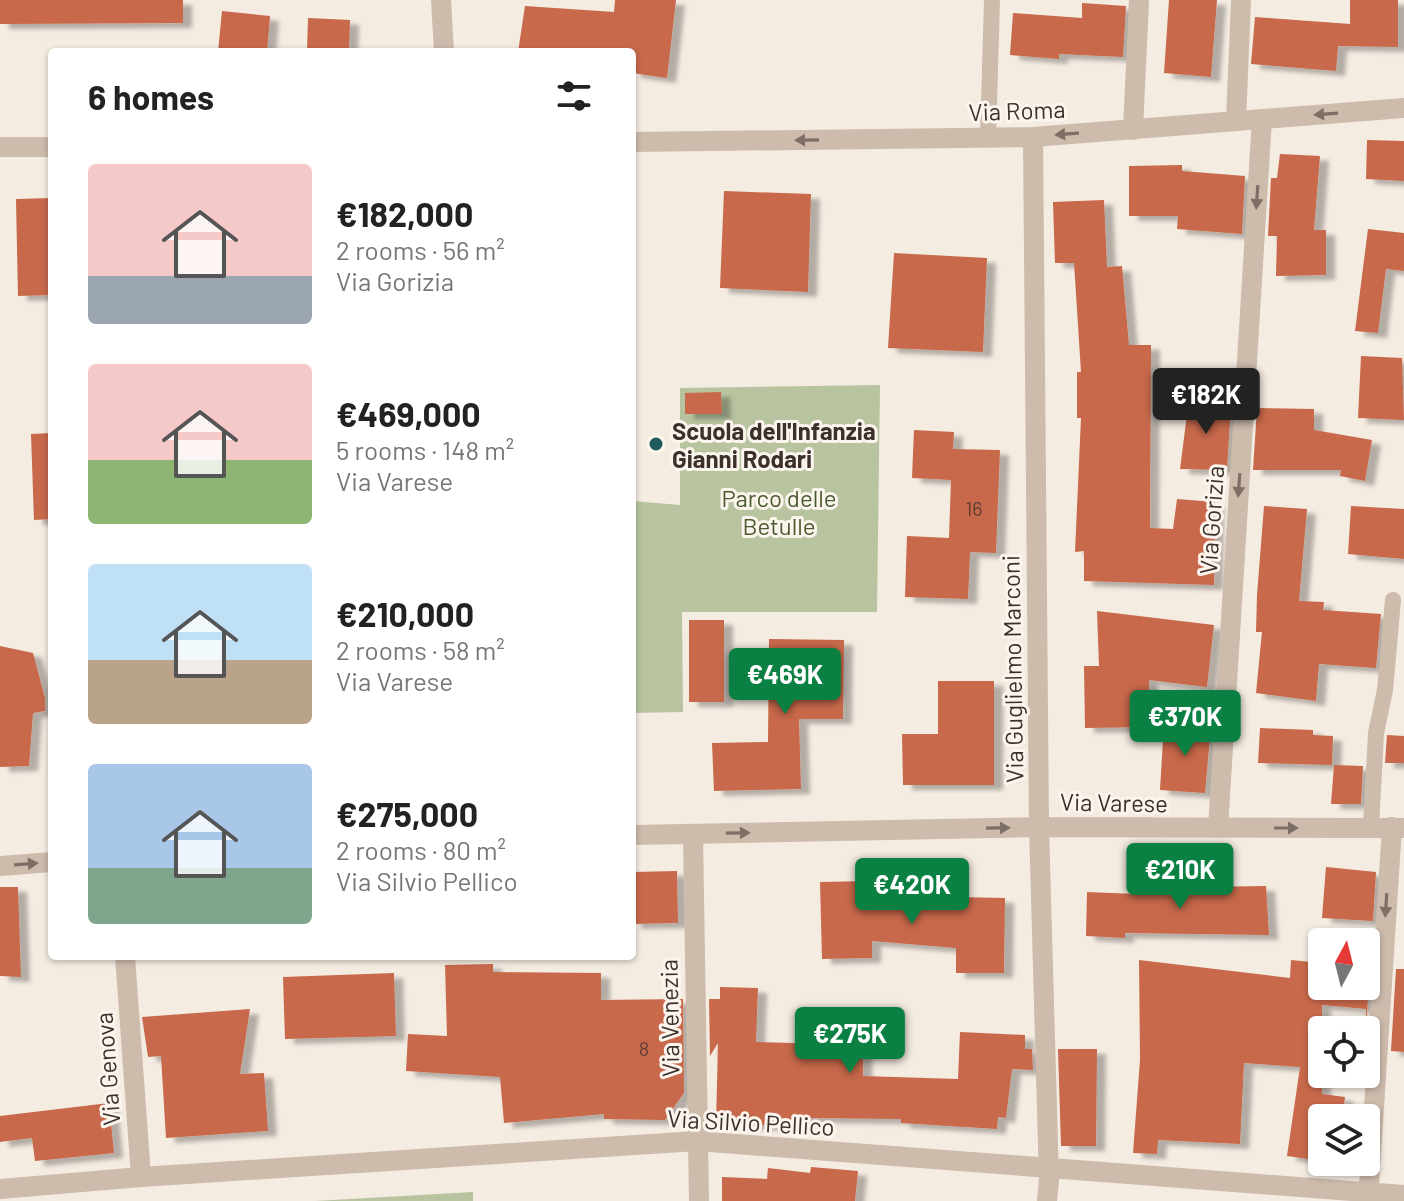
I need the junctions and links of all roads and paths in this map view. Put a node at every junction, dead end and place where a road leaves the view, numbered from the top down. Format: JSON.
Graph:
{"nodes":[{"id":1,"x":441,"y":0,"type":"edge"},
{"id":2,"x":992,"y":0,"type":"edge"},
{"id":3,"x":1139,"y":0,"type":"edge"},
{"id":4,"x":1241,"y":0,"type":"edge"},
{"id":5,"x":444,"y":48,"type":"edge"},
{"id":6,"x":1404,"y":108,"type":"edge"},
{"id":7,"x":1262,"y":119,"type":"junction"},
{"id":8,"x":1236,"y":121,"type":"junction"},
{"id":9,"x":1133,"y":130,"type":"junction"},
{"id":10,"x":1033,"y":137,"type":"junction"},
{"id":11,"x":988,"y":138,"type":"junction"},
{"id":12,"x":636,"y":142,"type":"edge"},
{"id":13,"x":0,"y":147,"type":"edge"},
{"id":14,"x":48,"y":147,"type":"edge"},
{"id":15,"x":1393,"y":600,"type":"dead end"},
{"id":16,"x":1039,"y":827,"type":"junction"},
{"id":17,"x":1389,"y":827,"type":"edge"},
{"id":18,"x":1218,"y":828,"type":"junction"},
{"id":19,"x":693,"y":834,"type":"junction"},
{"id":20,"x":636,"y":835,"type":"edge"},
{"id":21,"x":48,"y":862,"type":"edge"},
{"id":22,"x":0,"y":866,"type":"edge"},
{"id":23,"x":125,"y":960,"type":"edge"},
{"id":24,"x":697,"y":1141,"type":"junction"},
{"id":25,"x":1048,"y":1168,"type":"junction"},
{"id":26,"x":141,"y":1177,"type":"junction"},
{"id":27,"x":0,"y":1189,"type":"edge"},
{"id":28,"x":1404,"y":1195,"type":"edge"},
{"id":29,"x":1368,"y":1197,"type":"edge"},
{"id":30,"x":699,"y":1201,"type":"edge"},
{"id":31,"x":1047,"y":1201,"type":"edge"}],
"edges":[{"from":1,"to":5,"type":"street"},
{"from":2,"to":11,"type":"lane"},
{"from":3,"to":9,"type":"street"},
{"from":4,"to":8,"type":"street"},
{"from":6,"to":7,"type":"street","name":"Via Roma","one_way":true},
{"from":7,"to":8,"type":"street","name":"Via Roma"},
{"from":7,"to":18,"type":"street","name":"Via Gorizia","one_way":true},
{"from":8,"to":9,"type":"street","name":"Via Roma"},
{"from":9,"to":10,"type":"street","name":"Via Roma","one_way":true},
{"from":10,"to":11,"type":"street","name":"Via Roma"},
{"from":10,"to":16,"type":"street","name":"Via Guglielmo Marconi"},
{"from":11,"to":12,"type":"street","name":"Via Roma","one_way":true},
{"from":13,"to":14,"type":"street"},
{"from":15,"to":17,"type":"lane"},
{"from":16,"to":18,"type":"street","name":"Via Varese"},
{"from":19,"to":16,"type":"street","name":"Via Varese","one_way":true},
{"from":16,"to":25,"type":"street","name":"Via Guglielmo Marconi"},
{"from":18,"to":17,"type":"street","name":"Via Varese","one_way":true},
{"from":17,"to":29,"type":"street","one_way":true},
{"from":19,"to":20,"type":"street","name":"Via Varese"},
{"from":19,"to":24,"type":"street","name":"Via Venezia"},
{"from":22,"to":21,"type":"street","one_way":true},
{"from":23,"to":26,"type":"street","name":"Via Genova"},
{"from":24,"to":25,"type":"street","name":"Via Silvio Pellico"},
{"from":24,"to":26,"type":"street","name":"Via Silvio Pellico"},
{"from":24,"to":30,"type":"street","name":"Via Venezia"},
{"from":25,"to":29,"type":"street","name":"Via Silvio Pellico"},
{"from":25,"to":31,"type":"street","name":"Via Guglielmo Marconi"},
{"from":26,"to":27,"type":"street","name":"Via Silvio Pellico"},
{"from":28,"to":29,"type":"street","name":"Via Silvio Pellico"}]}
